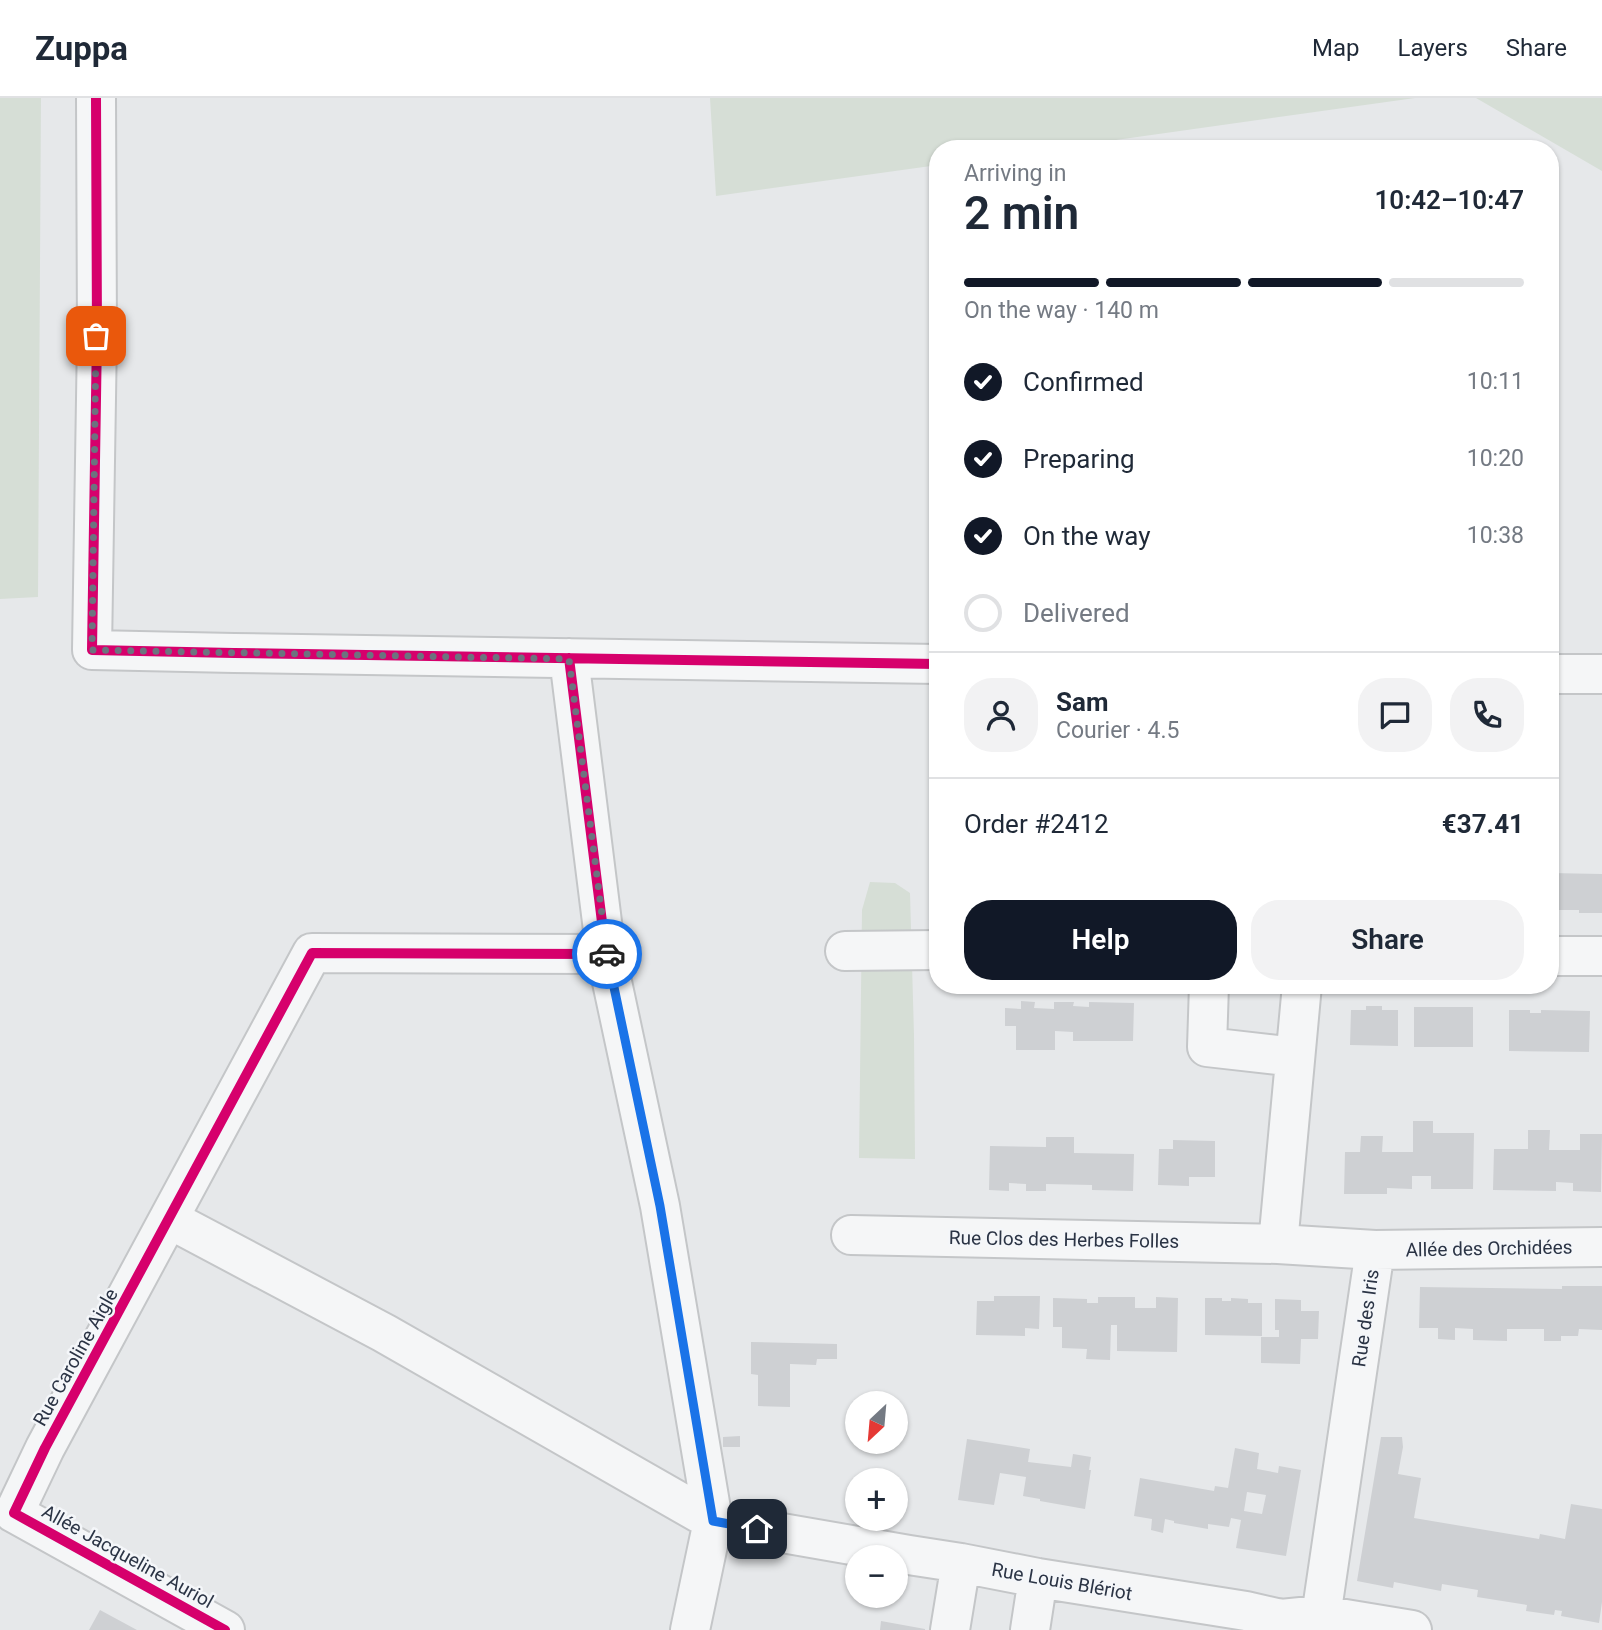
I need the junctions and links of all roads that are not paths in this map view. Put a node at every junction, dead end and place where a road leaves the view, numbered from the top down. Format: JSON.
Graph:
{"nodes":[{"id":1,"x":96,"y":98,"type":"edge"},
{"id":2,"x":569,"y":659,"type":"junction"},
{"id":3,"x":929,"y":664,"type":"edge"},
{"id":4,"x":1559,"y":674,"type":"edge"},
{"id":5,"x":1602,"y":674,"type":"edge"},
{"id":6,"x":929,"y":950,"type":"edge"},
{"id":7,"x":845,"y":951,"type":"dead end"},
{"id":8,"x":606,"y":954,"type":"junction"},
{"id":9,"x":1559,"y":956,"type":"edge"},
{"id":10,"x":1602,"y":956,"type":"edge"},
{"id":11,"x":1209,"y":994,"type":"edge"},
{"id":12,"x":1301,"y":994,"type":"edge"},
{"id":13,"x":1295,"y":1057,"type":"junction"},
{"id":14,"x":169,"y":1219,"type":"junction"},
{"id":15,"x":851,"y":1235,"type":"dead end"},
{"id":16,"x":1278,"y":1244,"type":"junction"},
{"id":17,"x":1602,"y":1247,"type":"edge"},
{"id":18,"x":1375,"y":1250,"type":"junction"},
{"id":19,"x":14,"y":1513,"type":"joint"},
{"id":20,"x":713,"y":1521,"type":"junction"},
{"id":21,"x":961,"y":1563,"type":"junction"},
{"id":22,"x":1038,"y":1578,"type":"junction"},
{"id":23,"x":1244,"y":1620,"type":"edge"},
{"id":24,"x":1320,"y":1622,"type":"edge"},
{"id":25,"x":225,"y":1630,"type":"edge"},
{"id":26,"x":690,"y":1630,"type":"edge"},
{"id":27,"x":950,"y":1630,"type":"edge"},
{"id":28,"x":1030,"y":1630,"type":"edge"},
{"id":29,"x":1412,"y":1630,"type":"edge"}],
"edges":[{"from":1,"to":2,"type":"street"},
{"from":2,"to":3,"type":"street"},
{"from":2,"to":8,"type":"street"},
{"from":4,"to":5,"type":"street"},
{"from":6,"to":7,"type":"street"},
{"from":8,"to":14,"type":"street","name":"Rue Caroline Aigle"},
{"from":8,"to":20,"type":"street"},
{"from":9,"to":10,"type":"street"},
{"from":11,"to":13,"type":"street"},
{"from":12,"to":13,"type":"street"},
{"from":13,"to":16,"type":"street"},
{"from":14,"to":19,"type":"street","name":"Rue Caroline Aigle"},
{"from":14,"to":20,"type":"street"},
{"from":15,"to":16,"type":"street","name":"Rue Clos des Herbes Folles"},
{"from":16,"to":18,"type":"street","name":"Rue des Iris"},
{"from":17,"to":18,"type":"street","name":"Allée des Orchidées"},
{"from":18,"to":24,"type":"street","name":"Rue des Iris"},
{"from":19,"to":25,"type":"street","name":"Allée Jacqueline Auriol"},
{"from":20,"to":21,"type":"street","name":"Rue Louis Blériot"},
{"from":20,"to":26,"type":"street"},
{"from":21,"to":22,"type":"street","name":"Rue Louis Blériot"},
{"from":21,"to":27,"type":"street"},
{"from":22,"to":23,"type":"street","name":"Rue Louis Blériot"},
{"from":22,"to":28,"type":"street"},
{"from":23,"to":24,"type":"street","name":"Rue Louis Blériot"},
{"from":24,"to":29,"type":"street","name":"Rue Louis Blériot"}]}
